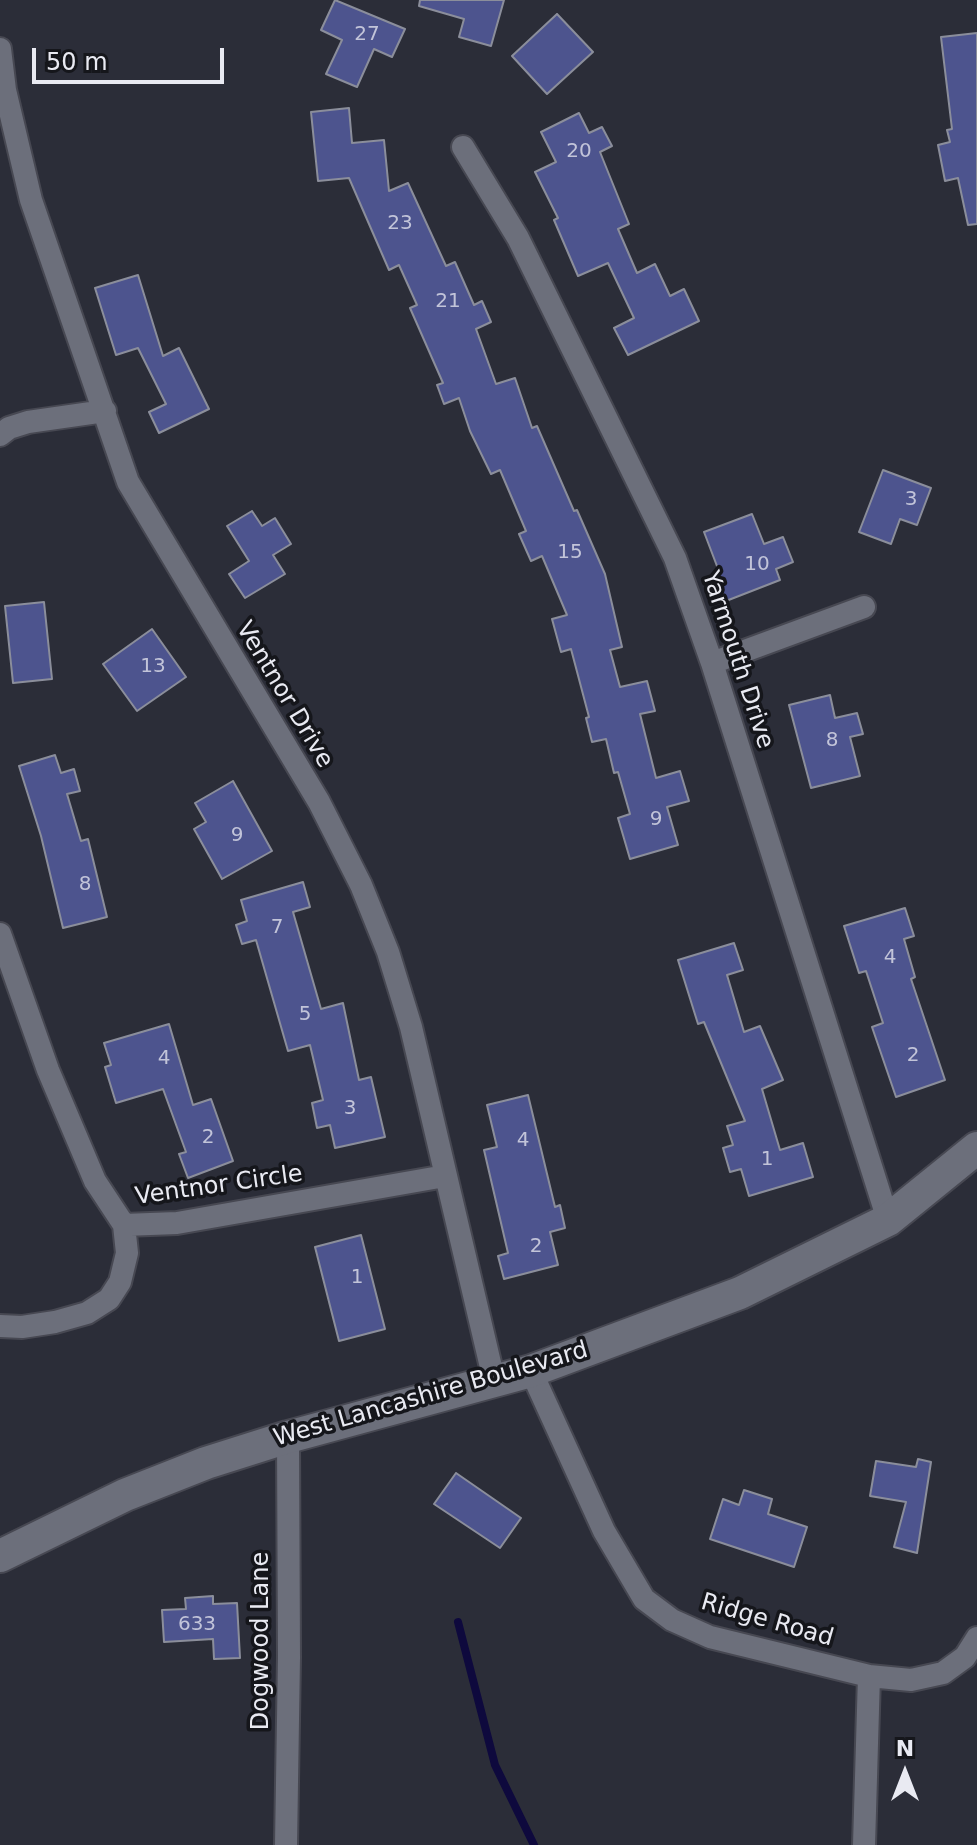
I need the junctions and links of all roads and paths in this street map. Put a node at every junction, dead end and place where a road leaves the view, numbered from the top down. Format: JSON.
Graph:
{"nodes":[{"id":1,"x":0,"y":49,"type":"edge"},
{"id":2,"x":463,"y":147,"type":"dead end"},
{"id":3,"x":105,"y":411,"type":"junction"},
{"id":4,"x":0,"y":435,"type":"edge"},
{"id":5,"x":864,"y":607,"type":"dead end"},
{"id":6,"x":712,"y":663,"type":"junction"},
{"id":7,"x":0,"y":934,"type":"edge"},
{"id":8,"x":977,"y":1148,"type":"edge"},
{"id":9,"x":445,"y":1176,"type":"junction"},
{"id":10,"x":888,"y":1220,"type":"junction"},
{"id":11,"x":124,"y":1225,"type":"junction"},
{"id":12,"x":0,"y":1326,"type":"edge"},
{"id":13,"x":531,"y":1371,"type":"junction"},
{"id":14,"x":494,"y":1380,"type":"junction"},
{"id":15,"x":288,"y":1437,"type":"junction"},
{"id":16,"x":0,"y":1556,"type":"edge"},
{"id":17,"x":977,"y":1638,"type":"edge"},
{"id":18,"x":869,"y":1676,"type":"junction"},
{"id":19,"x":286,"y":1845,"type":"edge"},
{"id":20,"x":864,"y":1845,"type":"edge"}],
"edges":[{"from":1,"to":3,"type":"street","name":"Ventnor Drive"},
{"from":2,"to":6,"type":"street","name":"Yarmouth Drive"},
{"from":3,"to":4,"type":"street"},
{"from":3,"to":9,"type":"street","name":"Ventnor Drive"},
{"from":5,"to":6,"type":"street"},
{"from":6,"to":10,"type":"street","name":"Yarmouth Drive"},
{"from":7,"to":11,"type":"street","name":"Ventnor Circle"},
{"from":8,"to":10,"type":"main road","name":"West Lancashire Boulevard"},
{"from":9,"to":11,"type":"street","name":"Ventnor Circle"},
{"from":9,"to":14,"type":"street","name":"Ventnor Drive"},
{"from":10,"to":13,"type":"main road","name":"West Lancashire Boulevard"},
{"from":11,"to":12,"type":"street"},
{"from":13,"to":14,"type":"main road","name":"West Lancashire Boulevard"},
{"from":13,"to":18,"type":"street","name":"Ridge Road"},
{"from":14,"to":15,"type":"main road","name":"West Lancashire Boulevard"},
{"from":15,"to":16,"type":"main road","name":"West Lancashire Boulevard"},
{"from":15,"to":19,"type":"street","name":"Dogwood Lane"},
{"from":17,"to":18,"type":"street","name":"Ridge Road"},
{"from":18,"to":20,"type":"street"}]}
